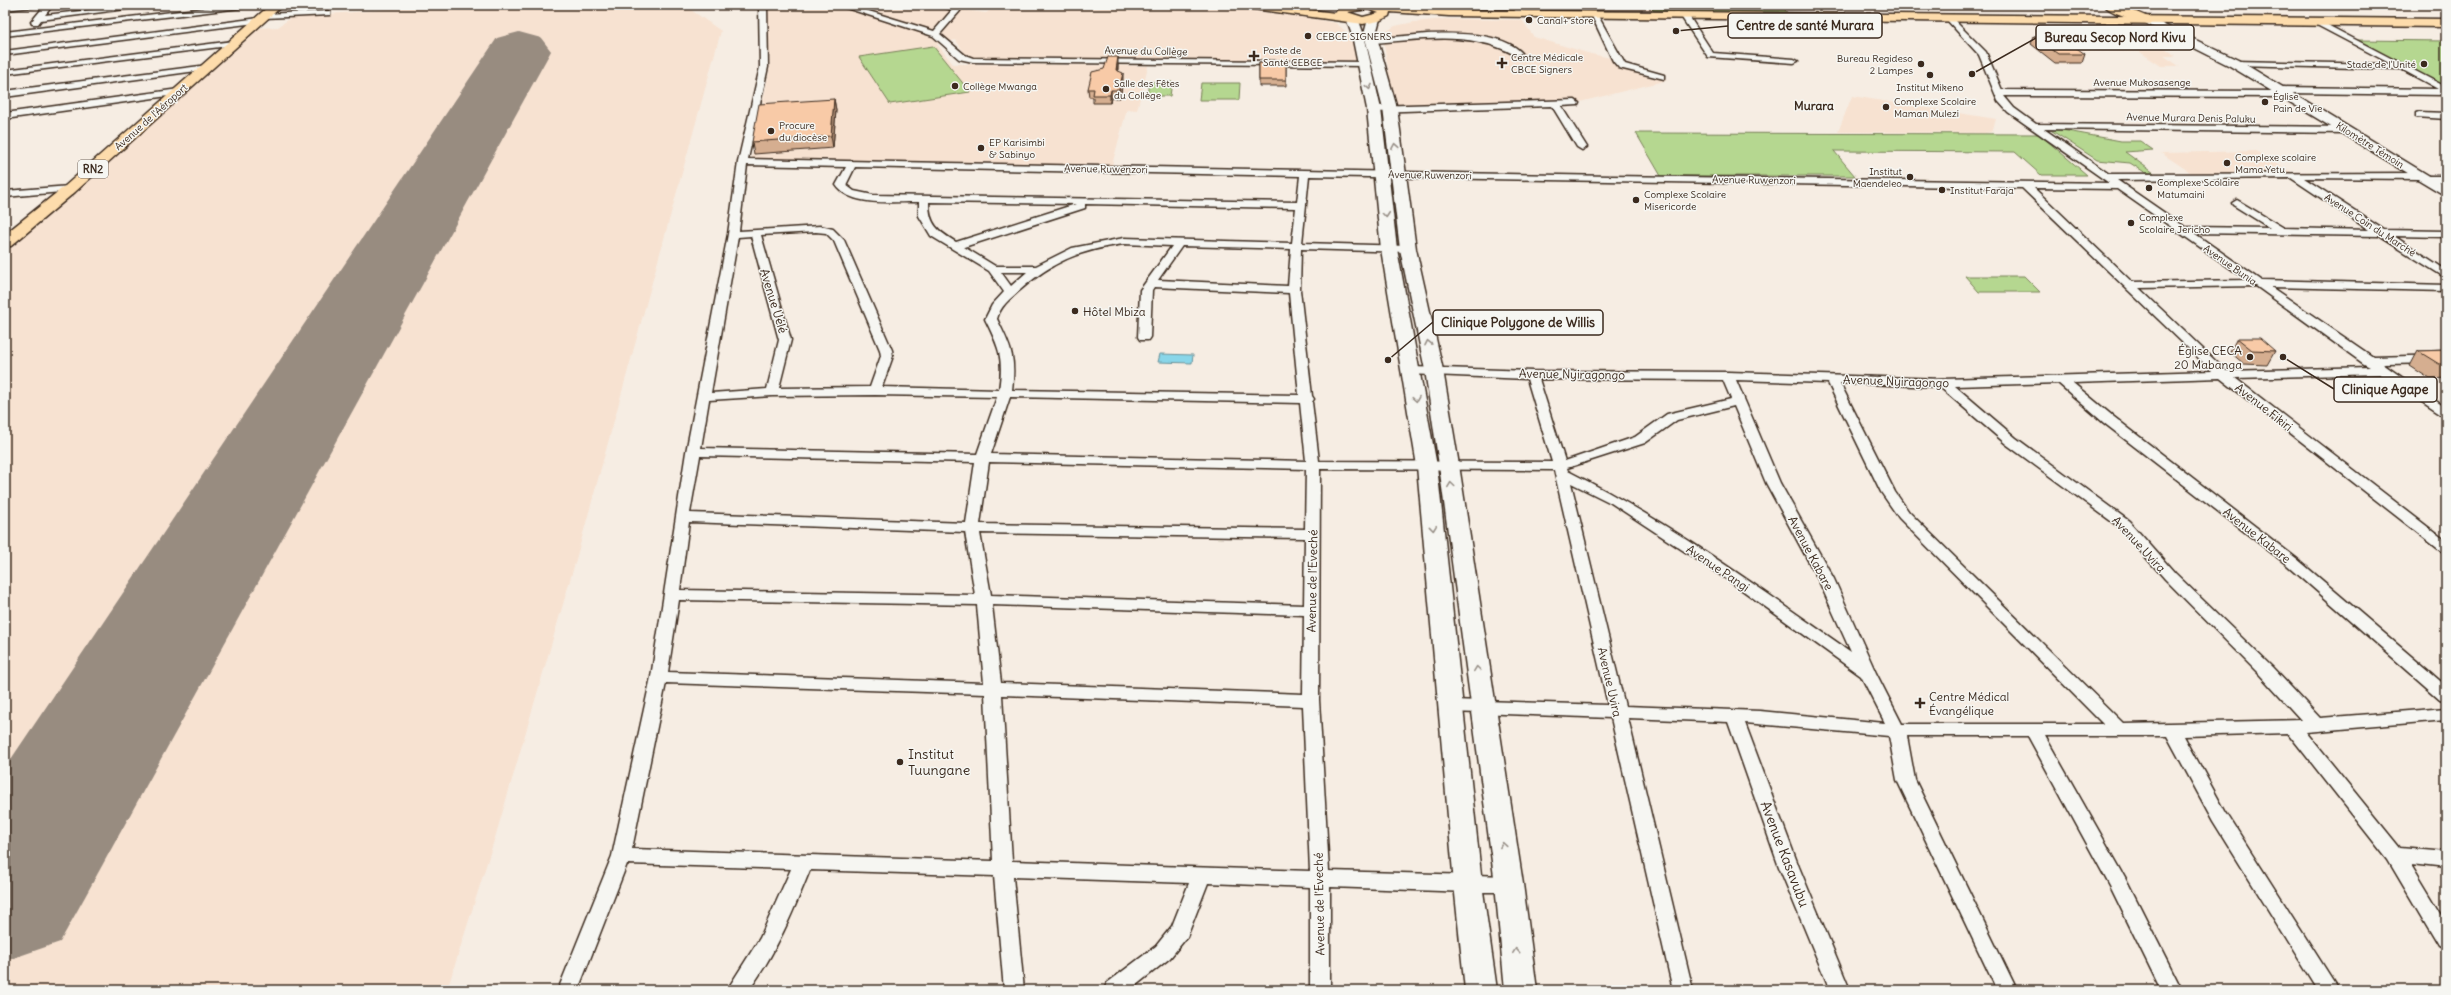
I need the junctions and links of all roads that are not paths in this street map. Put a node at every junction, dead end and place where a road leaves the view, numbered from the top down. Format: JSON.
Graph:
{"nodes":[{"id":1,"x":33,"y":5,"type":"edge"},
{"id":2,"x":49,"y":5,"type":"edge"},
{"id":3,"x":152,"y":5,"type":"edge"},
{"id":4,"x":249,"y":5,"type":"edge"},
{"id":5,"x":277,"y":5,"type":"edge"},
{"id":6,"x":763,"y":5,"type":"edge"},
{"id":7,"x":841,"y":5,"type":"edge"},
{"id":8,"x":943,"y":5,"type":"edge"},
{"id":9,"x":1246,"y":5,"type":"edge"},
{"id":10,"x":2110,"y":5,"type":"edge"},
{"id":11,"x":2123,"y":5,"type":"edge"},
{"id":12,"x":5,"y":8,"type":"edge"},
{"id":13,"x":1518,"y":9,"type":"edge"},
{"id":14,"x":1374,"y":11,"type":"edge"},
{"id":15,"x":193,"y":12,"type":"junction"},
{"id":16,"x":1345,"y":12,"type":"edge"},
{"id":17,"x":327,"y":13,"type":"dead end"},
{"id":18,"x":1593,"y":14,"type":"junction"},
{"id":19,"x":1684,"y":15,"type":"junction"},
{"id":20,"x":1949,"y":17,"type":"junction"},
{"id":21,"x":39,"y":18,"type":"junction"},
{"id":22,"x":262,"y":18,"type":"junction"},
{"id":23,"x":2144,"y":18,"type":"junction"},
{"id":24,"x":2316,"y":21,"type":"junction"},
{"id":25,"x":2446,"y":23,"type":"edge"},
{"id":26,"x":5,"y":34,"type":"edge"},
{"id":27,"x":936,"y":34,"type":"junction"},
{"id":28,"x":178,"y":40,"type":"junction"},
{"id":29,"x":1371,"y":41,"type":"junction"},
{"id":30,"x":233,"y":44,"type":"junction"},
{"id":31,"x":1518,"y":52,"type":"dead end"},
{"id":32,"x":5,"y":53,"type":"edge"},
{"id":33,"x":15,"y":56,"type":"edge"},
{"id":34,"x":1794,"y":61,"type":"dead end"},
{"id":35,"x":2234,"y":63,"type":"junction"},
{"id":36,"x":1365,"y":64,"type":"junction"},
{"id":37,"x":2404,"y":66,"type":"junction"},
{"id":38,"x":208,"y":67,"type":"junction"},
{"id":39,"x":1661,"y":77,"type":"dead end"},
{"id":40,"x":2446,"y":91,"type":"edge"},
{"id":41,"x":179,"y":92,"type":"junction"},
{"id":42,"x":1998,"y":92,"type":"junction"},
{"id":43,"x":2282,"y":92,"type":"junction"},
{"id":44,"x":5,"y":94,"type":"edge"},
{"id":45,"x":1575,"y":103,"type":"dead end"},
{"id":46,"x":1555,"y":104,"type":"junction"},
{"id":47,"x":2419,"y":115,"type":"dead end"},
{"id":48,"x":5,"y":116,"type":"edge"},
{"id":49,"x":1383,"y":116,"type":"junction"},
{"id":50,"x":2446,"y":116,"type":"edge"},
{"id":51,"x":2037,"y":126,"type":"junction"},
{"id":52,"x":2346,"y":130,"type":"junction"},
{"id":53,"x":1582,"y":147,"type":"dead end"},
{"id":54,"x":743,"y":162,"type":"junction"},
{"id":55,"x":852,"y":164,"type":"junction"},
{"id":56,"x":1305,"y":173,"type":"junction"},
{"id":57,"x":1392,"y":174,"type":"junction"},
{"id":58,"x":2294,"y":176,"type":"junction"},
{"id":59,"x":2104,"y":177,"type":"junction"},
{"id":60,"x":2422,"y":177,"type":"junction"},
{"id":61,"x":2446,"y":179,"type":"edge"},
{"id":62,"x":2025,"y":185,"type":"junction"},
{"id":63,"x":2117,"y":186,"type":"junction"},
{"id":64,"x":70,"y":189,"type":"junction"},
{"id":65,"x":2446,"y":192,"type":"edge"},
{"id":66,"x":5,"y":194,"type":"edge"},
{"id":67,"x":924,"y":200,"type":"junction"},
{"id":68,"x":1090,"y":203,"type":"junction"},
{"id":69,"x":2237,"y":203,"type":"dead end"},
{"id":70,"x":1302,"y":205,"type":"junction"},
{"id":71,"x":2180,"y":230,"type":"junction"},
{"id":72,"x":2280,"y":230,"type":"junction"},
{"id":73,"x":2382,"y":231,"type":"junction"},
{"id":74,"x":755,"y":233,"type":"junction"},
{"id":75,"x":733,"y":234,"type":"junction"},
{"id":76,"x":2446,"y":234,"type":"edge"},
{"id":77,"x":5,"y":242,"type":"edge"},
{"id":78,"x":1179,"y":243,"type":"junction"},
{"id":79,"x":956,"y":246,"type":"junction"},
{"id":80,"x":1298,"y":246,"type":"junction"},
{"id":81,"x":1399,"y":249,"type":"junction"},
{"id":82,"x":993,"y":269,"type":"junction"},
{"id":83,"x":1036,"y":269,"type":"junction"},
{"id":84,"x":2446,"y":275,"type":"edge"},
{"id":85,"x":1149,"y":283,"type":"junction"},
{"id":86,"x":2256,"y":283,"type":"junction"},
{"id":87,"x":2130,"y":285,"type":"junction"},
{"id":88,"x":2446,"y":288,"type":"edge"},
{"id":89,"x":1294,"y":290,"type":"junction"},
{"id":90,"x":1010,"y":293,"type":"junction"},
{"id":91,"x":1144,"y":337,"type":"dead end"},
{"id":92,"x":2446,"y":359,"type":"edge"},
{"id":93,"x":2368,"y":361,"type":"junction"},
{"id":94,"x":1434,"y":370,"type":"junction"},
{"id":95,"x":2380,"y":370,"type":"junction"},
{"id":96,"x":1412,"y":371,"type":"junction"},
{"id":97,"x":1532,"y":374,"type":"junction"},
{"id":98,"x":2222,"y":374,"type":"junction"},
{"id":99,"x":1728,"y":376,"type":"junction"},
{"id":100,"x":1832,"y":380,"type":"junction"},
{"id":101,"x":2062,"y":381,"type":"junction"},
{"id":102,"x":1943,"y":383,"type":"junction"},
{"id":103,"x":875,"y":391,"type":"junction"},
{"id":104,"x":772,"y":392,"type":"junction"},
{"id":105,"x":1005,"y":393,"type":"junction"},
{"id":106,"x":703,"y":397,"type":"junction"},
{"id":107,"x":1308,"y":399,"type":"junction"},
{"id":108,"x":1737,"y":401,"type":"junction"},
{"id":109,"x":2446,"y":413,"type":"edge"},
{"id":110,"x":693,"y":452,"type":"junction"},
{"id":111,"x":983,"y":457,"type":"junction"},
{"id":112,"x":1313,"y":465,"type":"junction"},
{"id":113,"x":1427,"y":466,"type":"junction"},
{"id":114,"x":1449,"y":466,"type":"junction"},
{"id":115,"x":1561,"y":469,"type":"junction"},
{"id":116,"x":682,"y":518,"type":"junction"},
{"id":117,"x":972,"y":528,"type":"junction"},
{"id":118,"x":1312,"y":534,"type":"junction"},
{"id":119,"x":2446,"y":548,"type":"edge"},
{"id":120,"x":672,"y":595,"type":"junction"},
{"id":121,"x":984,"y":600,"type":"junction"},
{"id":122,"x":1311,"y":610,"type":"junction"},
{"id":123,"x":1868,"y":673,"type":"junction"},
{"id":124,"x":659,"y":677,"type":"junction"},
{"id":125,"x":993,"y":690,"type":"junction"},
{"id":126,"x":2446,"y":695,"type":"edge"},
{"id":127,"x":1312,"y":700,"type":"junction"},
{"id":128,"x":1452,"y":706,"type":"junction"},
{"id":129,"x":1482,"y":708,"type":"junction"},
{"id":130,"x":1617,"y":712,"type":"junction"},
{"id":131,"x":2446,"y":714,"type":"edge"},
{"id":132,"x":1735,"y":716,"type":"junction"},
{"id":133,"x":2316,"y":725,"type":"junction"},
{"id":134,"x":2292,"y":727,"type":"junction"},
{"id":135,"x":2119,"y":729,"type":"junction"},
{"id":136,"x":1897,"y":730,"type":"junction"},
{"id":137,"x":2033,"y":730,"type":"junction"},
{"id":138,"x":2172,"y":730,"type":"junction"},
{"id":139,"x":2394,"y":855,"type":"junction"},
{"id":140,"x":621,"y":856,"type":"junction"},
{"id":141,"x":2446,"y":860,"type":"edge"},
{"id":142,"x":804,"y":862,"type":"junction"},
{"id":143,"x":1004,"y":868,"type":"junction"},
{"id":144,"x":1201,"y":875,"type":"junction"},
{"id":145,"x":1320,"y":879,"type":"junction"},
{"id":146,"x":1468,"y":884,"type":"junction"},
{"id":147,"x":1509,"y":884,"type":"junction"},
{"id":148,"x":2446,"y":940,"type":"edge"},
{"id":149,"x":568,"y":990,"type":"edge"},
{"id":150,"x":737,"y":990,"type":"edge"},
{"id":151,"x":1014,"y":990,"type":"edge"},
{"id":152,"x":1114,"y":990,"type":"edge"},
{"id":153,"x":1320,"y":990,"type":"edge"},
{"id":154,"x":1481,"y":990,"type":"edge"},
{"id":155,"x":1521,"y":990,"type":"edge"},
{"id":156,"x":1683,"y":990,"type":"edge"},
{"id":157,"x":1840,"y":990,"type":"edge"},
{"id":158,"x":2007,"y":990,"type":"edge"},
{"id":159,"x":2172,"y":990,"type":"edge"},
{"id":160,"x":2329,"y":990,"type":"edge"}],
"edges":[{"from":1,"to":12,"type":"street"},
{"from":2,"to":21,"type":"street"},
{"from":3,"to":21,"type":"street"},
{"from":4,"to":15,"type":"street"},
{"from":5,"to":22,"type":"main road","name":"Avenue de l'Aéroport","number":"RN2"},
{"from":6,"to":54,"type":"street"},
{"from":7,"to":27,"type":"street"},
{"from":8,"to":27,"type":"street"},
{"from":9,"to":16,"type":"main road"},
{"from":10,"to":23,"type":"main road"},
{"from":11,"to":23,"type":"main road"},
{"from":13,"to":14,"type":"main road"},
{"from":13,"to":18,"type":"main road"},
{"from":14,"to":16,"type":"main road"},
{"from":14,"to":29,"type":"main road"},
{"from":15,"to":28,"type":"street"},
{"from":15,"to":33,"type":"street"},
{"from":16,"to":36,"type":"main road"},
{"from":17,"to":22,"type":"street"},
{"from":18,"to":19,"type":"main road"},
{"from":18,"to":39,"type":"street"},
{"from":19,"to":20,"type":"main road"},
{"from":19,"to":34,"type":"street"},
{"from":20,"to":23,"type":"main road"},
{"from":20,"to":42,"type":"street","name":"Avenue Bunia"},
{"from":21,"to":33,"type":"street"},
{"from":22,"to":28,"type":"street"},
{"from":22,"to":30,"type":"main road","name":"Avenue de l'Aéroport","number":"RN2"},
{"from":23,"to":24,"type":"main road"},
{"from":23,"to":35,"type":"main road","name":"Kilomètre Témoin"},
{"from":24,"to":25,"type":"main road"},
{"from":24,"to":37,"type":"street"},
{"from":26,"to":33,"type":"street"},
{"from":27,"to":36,"type":"street","name":"Avenue du Collège"},
{"from":28,"to":30,"type":"street"},
{"from":28,"to":33,"type":"street"},
{"from":28,"to":33,"type":"street"},
{"from":29,"to":31,"type":"street"},
{"from":29,"to":49,"type":"main road"},
{"from":30,"to":38,"type":"main road","name":"Avenue de l'Aéroport","number":"RN2"},
{"from":32,"to":33,"type":"street"},
{"from":35,"to":37,"type":"street"},
{"from":35,"to":43,"type":"main road","name":"Kilomètre Témoin"},
{"from":36,"to":49,"type":"main road","one_way":true},
{"from":37,"to":40,"type":"street"},
{"from":38,"to":41,"type":"main road","name":"Avenue de l'Aéroport","number":"RN2"},
{"from":38,"to":44,"type":"street"},
{"from":40,"to":43,"type":"street","name":"Avenue Mukosasenge"},
{"from":41,"to":48,"type":"street"},
{"from":41,"to":64,"type":"main road","name":"Avenue de l'Aéroport","number":"RN2"},
{"from":42,"to":43,"type":"street","name":"Avenue Mukosasenge"},
{"from":42,"to":51,"type":"street","name":"Avenue Bunia"},
{"from":43,"to":52,"type":"main road","name":"Kilomètre Témoin"},
{"from":45,"to":46,"type":"street"},
{"from":46,"to":49,"type":"street"},
{"from":46,"to":53,"type":"street"},
{"from":47,"to":50,"type":"street"},
{"from":49,"to":57,"type":"main road"},
{"from":51,"to":52,"type":"street","name":"Avenue Murara Denis Paluku"},
{"from":51,"to":59,"type":"street","name":"Avenue Bunia"},
{"from":52,"to":60,"type":"main road","name":"Kilomètre Témoin"},
{"from":54,"to":55,"type":"street","name":"Avenue Ruwenzori"},
{"from":54,"to":75,"type":"street"},
{"from":55,"to":56,"type":"street","name":"Avenue Ruwenzori"},
{"from":55,"to":67,"type":"street"},
{"from":56,"to":57,"type":"street","name":"Avenue Ruwenzori"},
{"from":56,"to":70,"type":"street","name":"Avenue de l'Eveché"},
{"from":57,"to":62,"type":"street","name":"Avenue Ruwenzori"},
{"from":57,"to":81,"type":"main road"},
{"from":58,"to":59,"type":"street"},
{"from":58,"to":60,"type":"street"},
{"from":58,"to":73,"type":"street","name":"Avenue Coin du Marché"},
{"from":59,"to":63,"type":"street","name":"Avenue Bunia"},
{"from":60,"to":61,"type":"street"},
{"from":60,"to":65,"type":"main road","name":"Kilomètre Témoin"},
{"from":62,"to":63,"type":"street","name":"Avenue Ruwenzori"},
{"from":62,"to":87,"type":"street","name":"Avenue Fikiri"},
{"from":63,"to":71,"type":"street","name":"Avenue Bunia"},
{"from":64,"to":66,"type":"street"},
{"from":64,"to":77,"type":"main road","name":"Avenue de l'Aéroport","number":"RN2"},
{"from":67,"to":68,"type":"street"},
{"from":67,"to":79,"type":"street"},
{"from":68,"to":70,"type":"street"},
{"from":68,"to":79,"type":"street"},
{"from":69,"to":72,"type":"street"},
{"from":70,"to":80,"type":"street","name":"Avenue de l'Eveché"},
{"from":71,"to":72,"type":"street"},
{"from":71,"to":86,"type":"street","name":"Avenue Bunia"},
{"from":72,"to":73,"type":"street"},
{"from":73,"to":76,"type":"street"},
{"from":73,"to":84,"type":"street","name":"Avenue Coin du Marché"},
{"from":74,"to":75,"type":"street"},
{"from":74,"to":103,"type":"street"},
{"from":74,"to":104,"type":"street","name":"Avenue Uélé"},
{"from":75,"to":106,"type":"street"},
{"from":78,"to":80,"type":"street"},
{"from":78,"to":83,"type":"street"},
{"from":78,"to":85,"type":"street"},
{"from":79,"to":82,"type":"street"},
{"from":80,"to":81,"type":"street"},
{"from":80,"to":89,"type":"street","name":"Avenue de l'Eveché"},
{"from":94,"to":81,"type":"main road","one_way":true},
{"from":81,"to":96,"type":"main road"},
{"from":82,"to":83,"type":"street"},
{"from":82,"to":90,"type":"street"},
{"from":83,"to":90,"type":"street"},
{"from":85,"to":89,"type":"street"},
{"from":85,"to":91,"type":"street"},
{"from":86,"to":87,"type":"street"},
{"from":86,"to":88,"type":"street"},
{"from":86,"to":93,"type":"street","name":"Avenue Bunia"},
{"from":87,"to":98,"type":"street","name":"Avenue Fikiri"},
{"from":89,"to":107,"type":"street","name":"Avenue de l'Eveché"},
{"from":90,"to":105,"type":"street"},
{"from":92,"to":93,"type":"street"},
{"from":93,"to":95,"type":"street","name":"Avenue Bunia"},
{"from":94,"to":96,"type":"street","name":"Avenue Nyiragongo"},
{"from":94,"to":97,"type":"street","name":"Avenue Nyiragongo"},
{"from":94,"to":114,"type":"main road"},
{"from":95,"to":98,"type":"street","name":"Avenue Nyiragongo"},
{"from":95,"to":109,"type":"street","name":"Avenue Bunia"},
{"from":96,"to":113,"type":"main road","one_way":true},
{"from":97,"to":99,"type":"street","name":"Avenue Nyiragongo"},
{"from":97,"to":115,"type":"street","name":"Avenue Uvira"},
{"from":98,"to":101,"type":"street","name":"Avenue Nyiragongo"},
{"from":98,"to":119,"type":"street","name":"Avenue Fikiri"},
{"from":99,"to":100,"type":"street","name":"Avenue Nyiragongo"},
{"from":99,"to":108,"type":"street","name":"Avenue Kabare"},
{"from":100,"to":102,"type":"street","name":"Avenue Nyiragongo"},
{"from":100,"to":135,"type":"street"},
{"from":101,"to":102,"type":"street","name":"Avenue Nyiragongo"},
{"from":101,"to":126,"type":"street","name":"Avenue Kabare"},
{"from":102,"to":133,"type":"street","name":"Avenue Uvira"},
{"from":103,"to":104,"type":"street"},
{"from":103,"to":105,"type":"street"},
{"from":104,"to":106,"type":"street"},
{"from":105,"to":107,"type":"street"},
{"from":105,"to":111,"type":"street"},
{"from":106,"to":110,"type":"street"},
{"from":107,"to":112,"type":"street","name":"Avenue de l'Eveché"},
{"from":108,"to":115,"type":"street"},
{"from":108,"to":123,"type":"street","name":"Avenue Kabare"},
{"from":110,"to":111,"type":"street"},
{"from":110,"to":116,"type":"street"},
{"from":111,"to":112,"type":"street"},
{"from":111,"to":117,"type":"street"},
{"from":112,"to":113,"type":"street"},
{"from":112,"to":118,"type":"street","name":"Avenue de l'Eveché"},
{"from":113,"to":114,"type":"street"},
{"from":113,"to":128,"type":"main road","one_way":true},
{"from":114,"to":115,"type":"street"},
{"from":129,"to":114,"type":"main road","one_way":true},
{"from":115,"to":123,"type":"street","name":"Avenue Pangi"},
{"from":115,"to":130,"type":"street","name":"Avenue Uvira"},
{"from":116,"to":117,"type":"street"},
{"from":116,"to":120,"type":"street"},
{"from":117,"to":118,"type":"street"},
{"from":117,"to":121,"type":"street"},
{"from":118,"to":122,"type":"street","name":"Avenue de l'Eveché"},
{"from":120,"to":121,"type":"street"},
{"from":120,"to":124,"type":"street"},
{"from":121,"to":122,"type":"street"},
{"from":121,"to":125,"type":"street"},
{"from":122,"to":127,"type":"street","name":"Avenue de l'Eveché"},
{"from":123,"to":136,"type":"street","name":"Avenue Kabare"},
{"from":124,"to":125,"type":"street"},
{"from":124,"to":140,"type":"street"},
{"from":125,"to":127,"type":"street"},
{"from":125,"to":143,"type":"street"},
{"from":127,"to":145,"type":"street","name":"Avenue de l'Eveché"},
{"from":128,"to":129,"type":"street"},
{"from":128,"to":146,"type":"main road"},
{"from":129,"to":130,"type":"street"},
{"from":147,"to":129,"type":"main road","one_way":true},
{"from":130,"to":132,"type":"street"},
{"from":130,"to":156,"type":"street","name":"Avenue Uvira"},
{"from":131,"to":133,"type":"street"},
{"from":132,"to":136,"type":"street"},
{"from":132,"to":157,"type":"street","name":"Avenue Kasavubu"},
{"from":133,"to":134,"type":"street"},
{"from":134,"to":138,"type":"street"},
{"from":134,"to":139,"type":"street"},
{"from":135,"to":137,"type":"street"},
{"from":135,"to":138,"type":"street"},
{"from":136,"to":137,"type":"street"},
{"from":136,"to":158,"type":"street","name":"Avenue Kabare"},
{"from":137,"to":159,"type":"street"},
{"from":138,"to":160,"type":"street"},
{"from":139,"to":141,"type":"street"},
{"from":139,"to":148,"type":"street"},
{"from":140,"to":142,"type":"street"},
{"from":140,"to":149,"type":"street"},
{"from":142,"to":143,"type":"street"},
{"from":142,"to":150,"type":"street"},
{"from":143,"to":144,"type":"street"},
{"from":143,"to":151,"type":"street"},
{"from":144,"to":145,"type":"street"},
{"from":144,"to":152,"type":"street"},
{"from":145,"to":146,"type":"street"},
{"from":145,"to":153,"type":"street","name":"Avenue de l'Eveché"},
{"from":146,"to":147,"type":"street"},
{"from":146,"to":154,"type":"main road"},
{"from":155,"to":147,"type":"main road","one_way":true}]}
